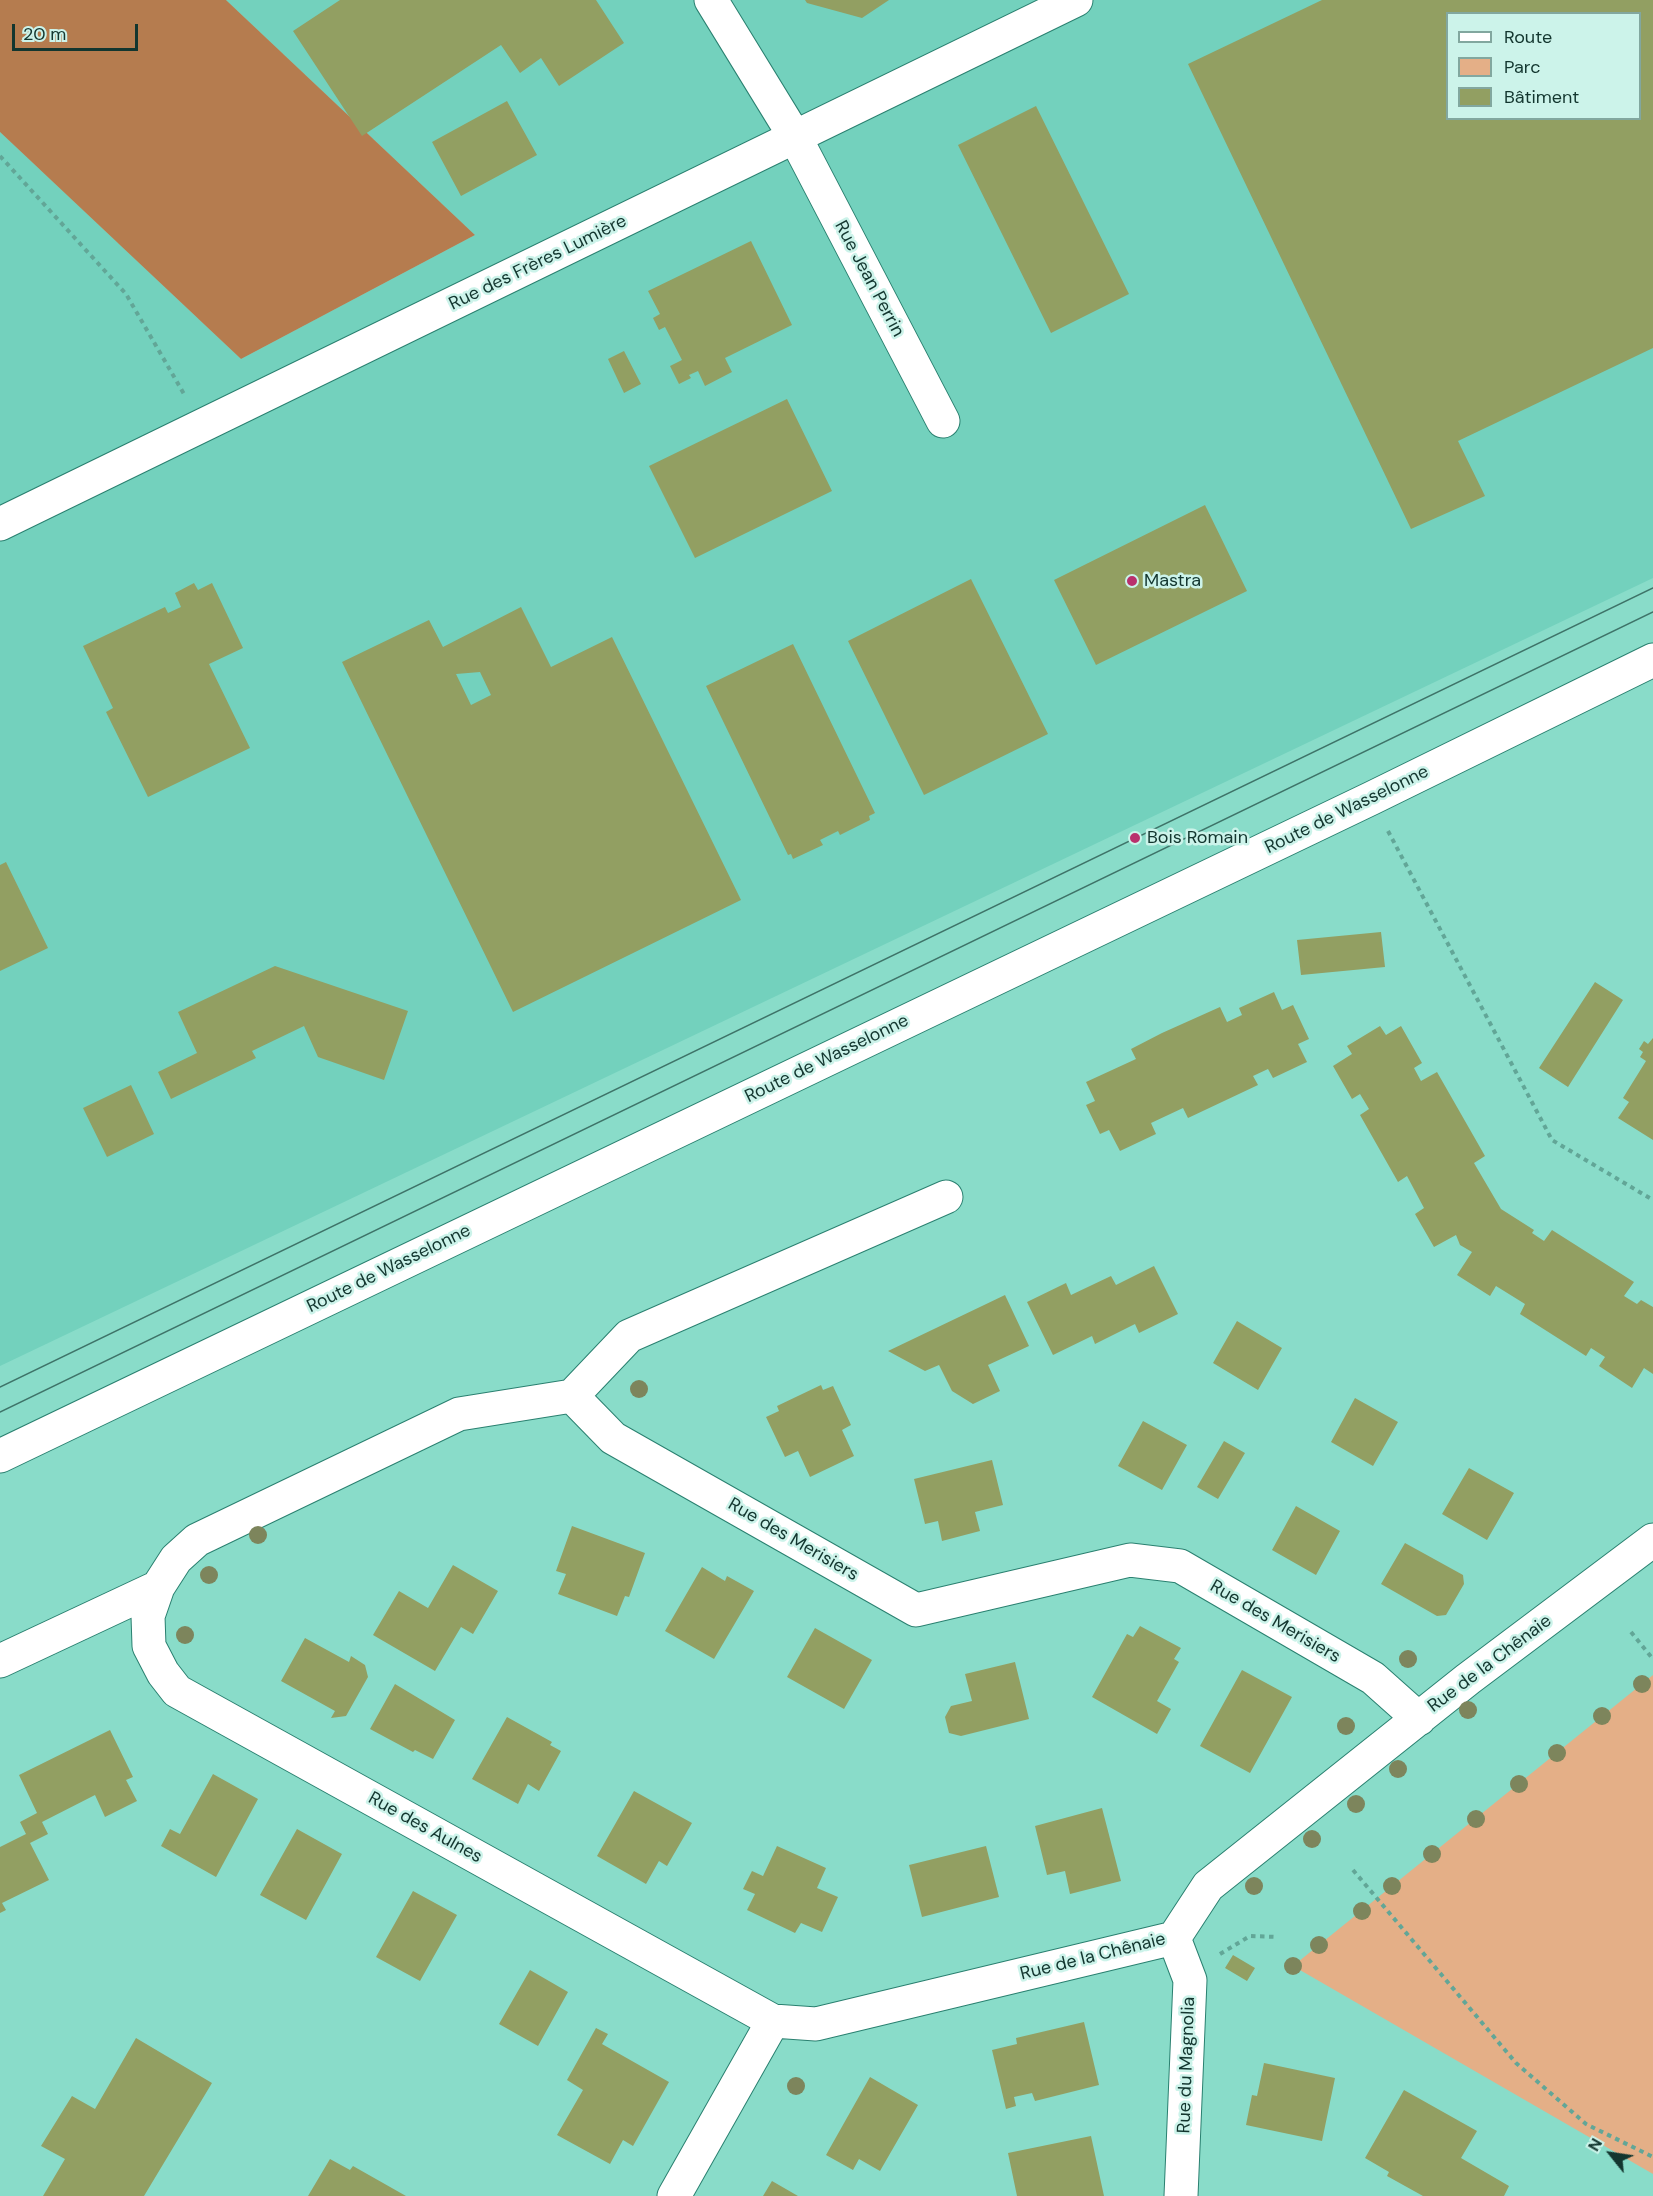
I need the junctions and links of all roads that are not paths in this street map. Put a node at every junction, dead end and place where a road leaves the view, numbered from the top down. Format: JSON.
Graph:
{"nodes":[{"id":1,"x":711,"y":0,"type":"edge"},
{"id":2,"x":1076,"y":0,"type":"edge"},
{"id":3,"x":795,"y":137,"type":"junction"},
{"id":4,"x":943,"y":421,"type":"dead end"},
{"id":5,"x":0,"y":524,"type":"edge"},
{"id":6,"x":1653,"y":660,"type":"edge"},
{"id":7,"x":946,"y":1197,"type":"dead end"},
{"id":8,"x":572,"y":1396,"type":"junction"},
{"id":9,"x":0,"y":1456,"type":"edge"},
{"id":10,"x":1653,"y":1540,"type":"edge"},
{"id":11,"x":158,"y":1587,"type":"junction"},
{"id":12,"x":0,"y":1662,"type":"edge"},
{"id":13,"x":1419,"y":1719,"type":"junction"},
{"id":14,"x":1173,"y":1938,"type":"junction"},
{"id":15,"x":773,"y":2021,"type":"junction"},
{"id":16,"x":674,"y":2196,"type":"edge"},
{"id":17,"x":1181,"y":2196,"type":"edge"}],
"edges":[{"from":1,"to":3,"type":"street","name":"Rue Jean Perrin"},
{"from":2,"to":3,"type":"street","name":"Rue des Frères Lumière"},
{"from":3,"to":4,"type":"street","name":"Rue Jean Perrin"},
{"from":3,"to":5,"type":"street","name":"Rue des Frères Lumière"},
{"from":6,"to":9,"type":"street","name":"Route de Wasselonne"},
{"from":7,"to":8,"type":"street"},
{"from":8,"to":11,"type":"street","name":"Rue des Aulnes"},
{"from":8,"to":13,"type":"street","name":"Rue des Merisiers"},
{"from":10,"to":13,"type":"street","name":"Rue de la Chênaie"},
{"from":11,"to":12,"type":"street"},
{"from":11,"to":15,"type":"street","name":"Rue des Aulnes"},
{"from":13,"to":14,"type":"street","name":"Rue de la Chênaie"},
{"from":14,"to":15,"type":"street","name":"Rue de la Chênaie"},
{"from":14,"to":17,"type":"street","name":"Rue du Magnolia"},
{"from":15,"to":16,"type":"street"}]}
